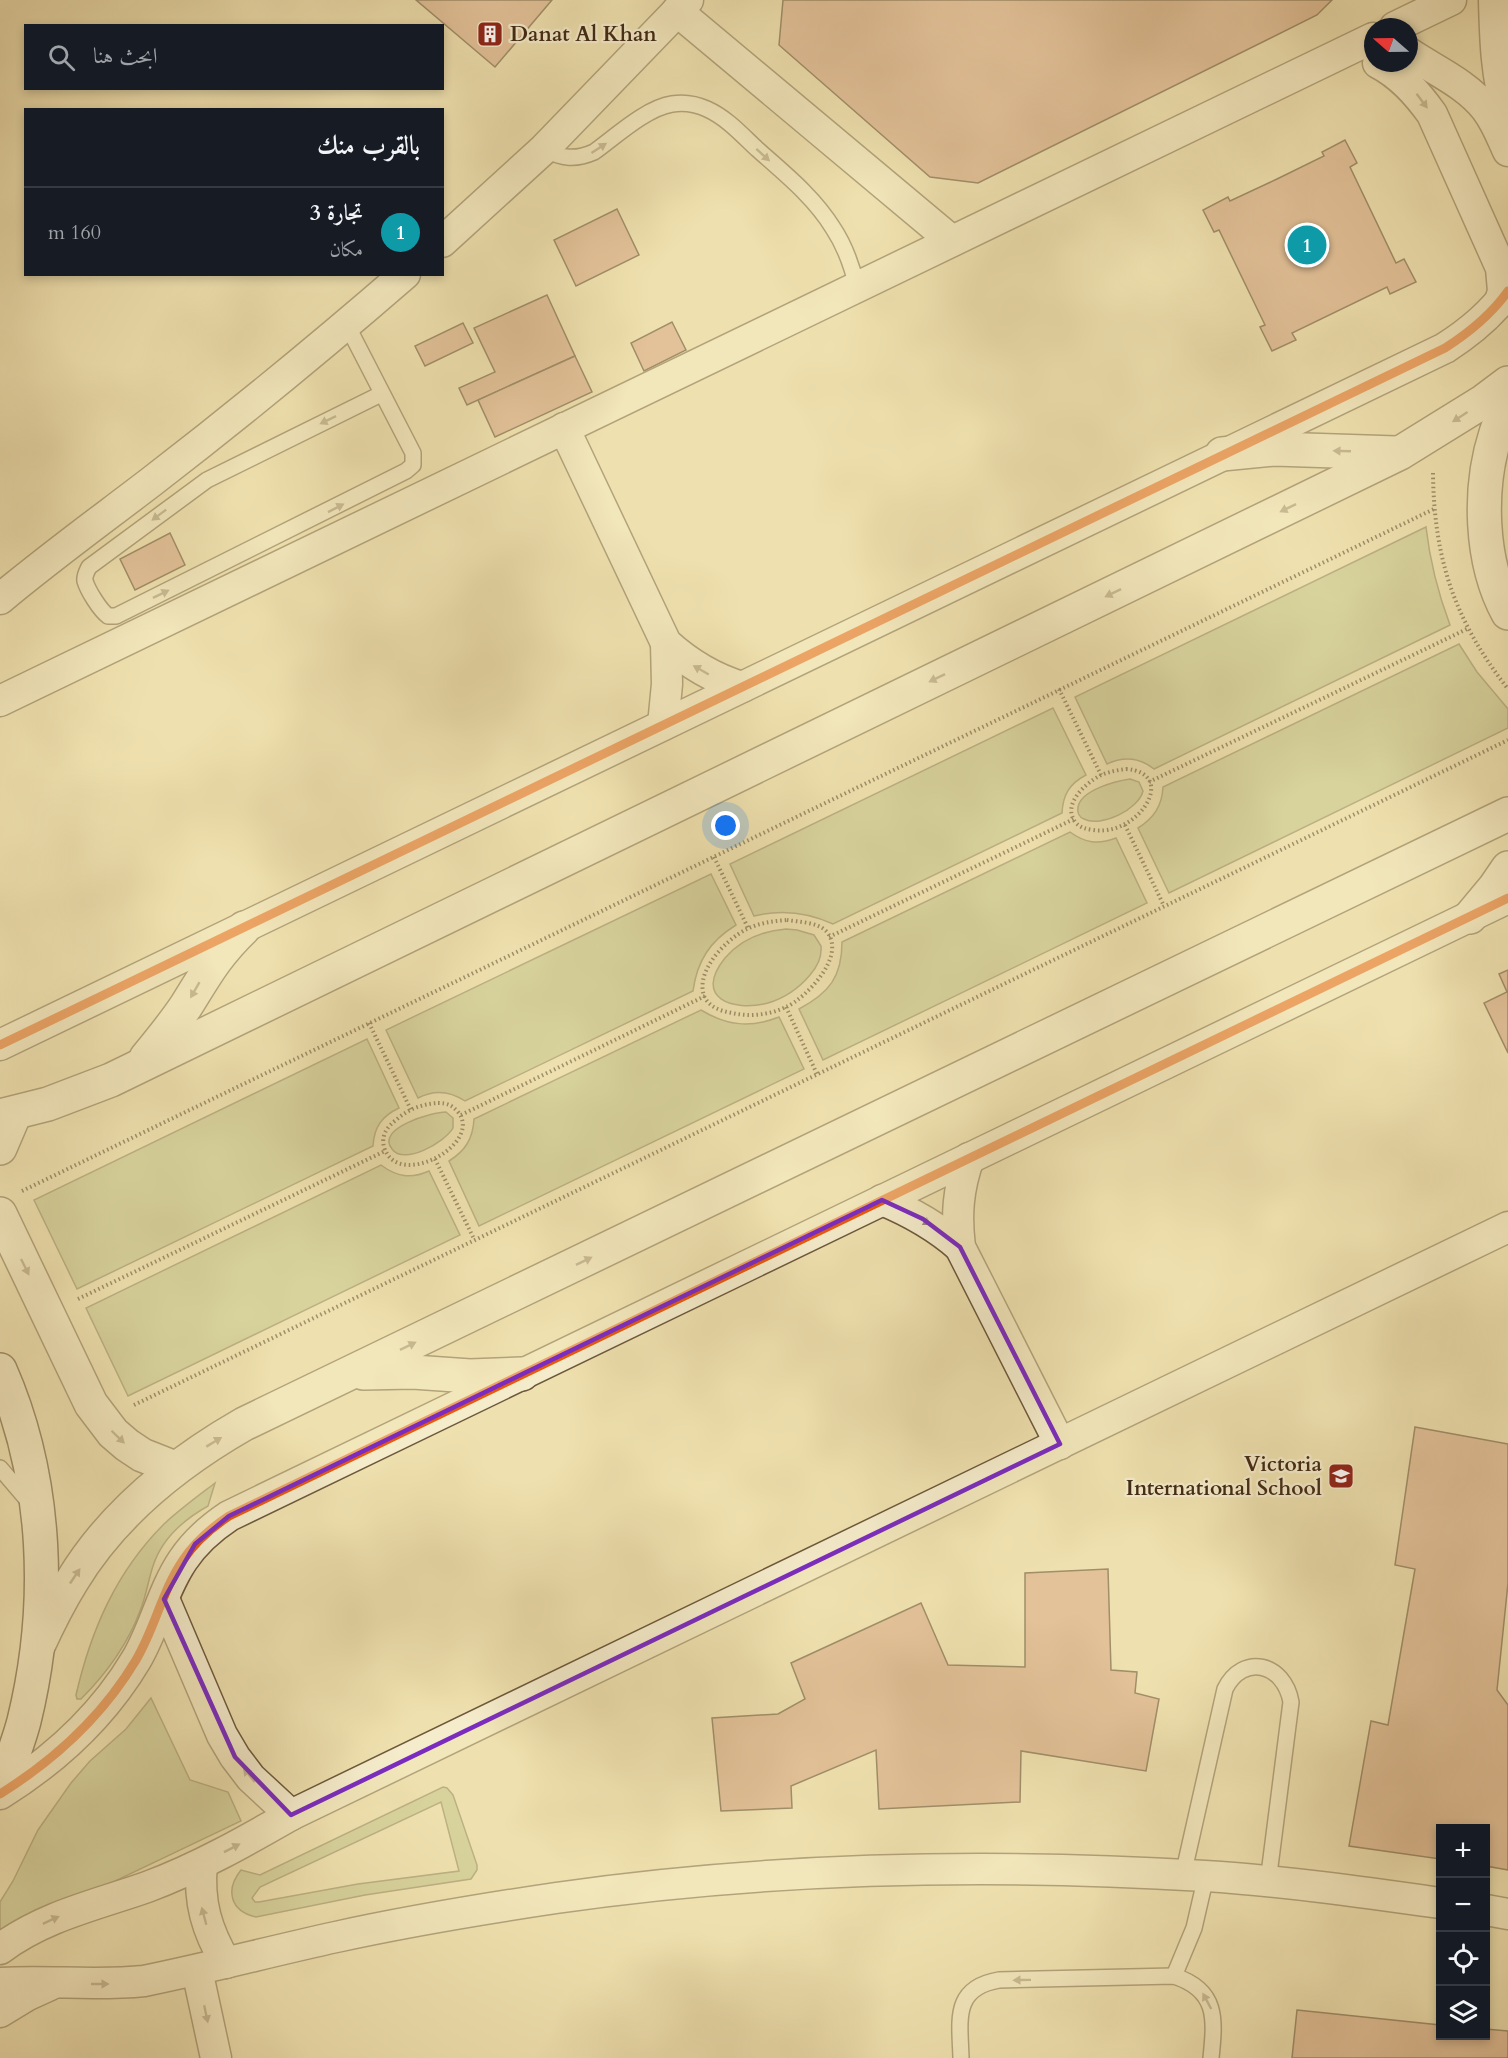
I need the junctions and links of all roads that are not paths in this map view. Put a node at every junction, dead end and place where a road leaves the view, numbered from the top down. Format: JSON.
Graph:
{"nodes":[{"id":1,"x":1451,"y":0,"type":"edge"},
{"id":2,"x":1494,"y":0,"type":"edge"},
{"id":3,"x":683,"y":5,"type":"edge"},
{"id":4,"x":1409,"y":15,"type":"edge"},
{"id":5,"x":1360,"y":56,"type":"edge"},
{"id":6,"x":1418,"y":59,"type":"edge"},
{"id":7,"x":1391,"y":72,"type":"edge"},
{"id":8,"x":1505,"y":129,"type":"edge"},
{"id":9,"x":544,"y":149,"type":"junction"},
{"id":10,"x":444,"y":240,"type":"edge"},
{"id":11,"x":952,"y":241,"type":"junction"},
{"id":12,"x":403,"y":276,"type":"edge"},
{"id":13,"x":857,"y":287,"type":"junction"},
{"id":14,"x":1504,"y":296,"type":"edge"},
{"id":15,"x":347,"y":325,"type":"junction"},
{"id":16,"x":1508,"y":383,"type":"edge"},
{"id":17,"x":381,"y":394,"type":"junction"},
{"id":18,"x":1508,"y":404,"type":"edge"},
{"id":19,"x":564,"y":428,"type":"junction"},
{"id":20,"x":1400,"y":453,"type":"junction"},
{"id":21,"x":1222,"y":454,"type":"junction"},
{"id":22,"x":46,"y":561,"type":"junction"},
{"id":23,"x":0,"y":584,"type":"edge"},
{"id":24,"x":0,"y":599,"type":"edge"},
{"id":25,"x":1508,"y":613,"type":"edge"},
{"id":26,"x":666,"y":643,"type":"junction"},
{"id":27,"x":742,"y":687,"type":"junction"},
{"id":28,"x":1,"y":697,"type":"edge"},
{"id":29,"x":663,"y":725,"type":"junction"},
{"id":30,"x":1508,"y":814,"type":"edge"},
{"id":31,"x":1508,"y":868,"type":"edge"},
{"id":32,"x":1508,"y":898,"type":"edge"},
{"id":33,"x":1470,"y":917,"type":"junction"},
{"id":34,"x":244,"y":928,"type":"junction"},
{"id":35,"x":0,"y":1045,"type":"edge"},
{"id":36,"x":141,"y":1065,"type":"junction"},
{"id":37,"x":8,"y":1115,"type":"edge"},
{"id":38,"x":0,"y":1148,"type":"edge"},
{"id":39,"x":969,"y":1158,"type":"junction"},
{"id":40,"x":882,"y":1200,"type":"junction"},
{"id":41,"x":10,"y":1203,"type":"edge"},
{"id":42,"x":1508,"y":1227,"type":"edge"},
{"id":43,"x":960,"y":1247,"type":"junction"},
{"id":44,"x":0,"y":1370,"type":"edge"},
{"id":45,"x":522,"y":1374,"type":"junction"},
{"id":46,"x":350,"y":1375,"type":"junction"},
{"id":47,"x":1060,"y":1444,"type":"junction"},
{"id":48,"x":0,"y":1468,"type":"edge"},
{"id":49,"x":175,"y":1468,"type":"junction"},
{"id":50,"x":38,"y":1512,"type":"junction"},
{"id":51,"x":164,"y":1599,"type":"junction"},
{"id":52,"x":38,"y":1646,"type":"junction"},
{"id":53,"x":0,"y":1792,"type":"edge"},
{"id":54,"x":291,"y":1815,"type":"junction"},
{"id":55,"x":202,"y":1864,"type":"junction"},
{"id":56,"x":1195,"y":1876,"type":"junction"},
{"id":57,"x":1268,"y":1882,"type":"junction"},
{"id":58,"x":1436,"y":1903,"type":"edge"},
{"id":59,"x":1490,"y":1911,"type":"edge"},
{"id":60,"x":1508,"y":1914,"type":"edge"},
{"id":61,"x":0,"y":1949,"type":"edge"},
{"id":62,"x":226,"y":1963,"type":"junction"},
{"id":63,"x":197,"y":1970,"type":"junction"},
{"id":64,"x":1174,"y":1976,"type":"junction"},
{"id":65,"x":56,"y":1982,"type":"junction"},
{"id":66,"x":0,"y":1983,"type":"edge"},
{"id":67,"x":0,"y":2012,"type":"edge"},
{"id":68,"x":216,"y":2058,"type":"edge"},
{"id":69,"x":961,"y":2058,"type":"edge"},
{"id":70,"x":1211,"y":2058,"type":"edge"}],
"edges":[{"from":1,"to":4,"type":"street"},
{"from":2,"to":8,"type":"street"},
{"from":3,"to":9,"type":"street"},
{"from":3,"to":11,"type":"street"},
{"from":5,"to":11,"type":"street"},
{"from":6,"to":8,"type":"street"},
{"from":7,"to":14,"type":"street","one_way":true},
{"from":9,"to":10,"type":"street"},
{"from":9,"to":13,"type":"lane","one_way":true},
{"from":11,"to":13,"type":"street"},
{"from":12,"to":15,"type":"street"},
{"from":13,"to":19,"type":"street"},
{"from":14,"to":21,"type":"street"},
{"from":15,"to":17,"type":"lane"},
{"from":15,"to":22,"type":"street"},
{"from":16,"to":20,"type":"street","one_way":true},
{"from":17,"to":17,"type":"lane","one_way":true},
{"from":18,"to":25,"type":"street"},
{"from":19,"to":26,"type":"street"},
{"from":19,"to":28,"type":"street"},
{"from":20,"to":21,"type":"street","one_way":true},
{"from":20,"to":36,"type":"street","one_way":true},
{"from":21,"to":27,"type":"street"},
{"from":22,"to":23,"type":"street"},
{"from":22,"to":24,"type":"street"},
{"from":27,"to":26,"type":"street","one_way":true},
{"from":26,"to":29,"type":"street"},
{"from":27,"to":29,"type":"street"},
{"from":29,"to":34,"type":"street"},
{"from":46,"to":30,"type":"street","one_way":true},
{"from":31,"to":33,"type":"street"},
{"from":32,"to":33,"type":"street"},
{"from":33,"to":39,"type":"street"},
{"from":34,"to":35,"type":"street"},
{"from":34,"to":36,"type":"street","one_way":true},
{"from":36,"to":37,"type":"street"},
{"from":37,"to":38,"type":"street"},
{"from":39,"to":40,"type":"street"},
{"from":39,"to":43,"type":"street"},
{"from":40,"to":43,"type":"street","one_way":true},
{"from":40,"to":45,"type":"street"},
{"from":41,"to":49,"type":"street","one_way":true},
{"from":42,"to":47,"type":"street"},
{"from":43,"to":47,"type":"street"},
{"from":44,"to":50,"type":"street"},
{"from":45,"to":46,"type":"street"},
{"from":45,"to":51,"type":"street"},
{"from":49,"to":46,"type":"street","one_way":true},
{"from":47,"to":54,"type":"street"},
{"from":48,"to":50,"type":"lane"},
{"from":52,"to":49,"type":"street","one_way":true},
{"from":50,"to":52,"type":"street"},
{"from":51,"to":53,"type":"street"},
{"from":54,"to":51,"type":"street","one_way":true},
{"from":52,"to":53,"type":"street"},
{"from":55,"to":54,"type":"street","one_way":true},
{"from":61,"to":55,"type":"street","one_way":true},
{"from":62,"to":55,"type":"street","one_way":true},
{"from":56,"to":57,"type":"street"},
{"from":56,"to":57,"type":"lane"},
{"from":56,"to":62,"type":"street"},
{"from":56,"to":64,"type":"lane"},
{"from":57,"to":58,"type":"street"},
{"from":59,"to":60,"type":"street"},
{"from":62,"to":63,"type":"street"},
{"from":65,"to":63,"type":"street","one_way":true},
{"from":63,"to":68,"type":"street","one_way":true},
{"from":64,"to":69,"type":"lane","one_way":true},
{"from":70,"to":64,"type":"lane","one_way":true},
{"from":65,"to":66,"type":"street"},
{"from":65,"to":67,"type":"street"}]}
